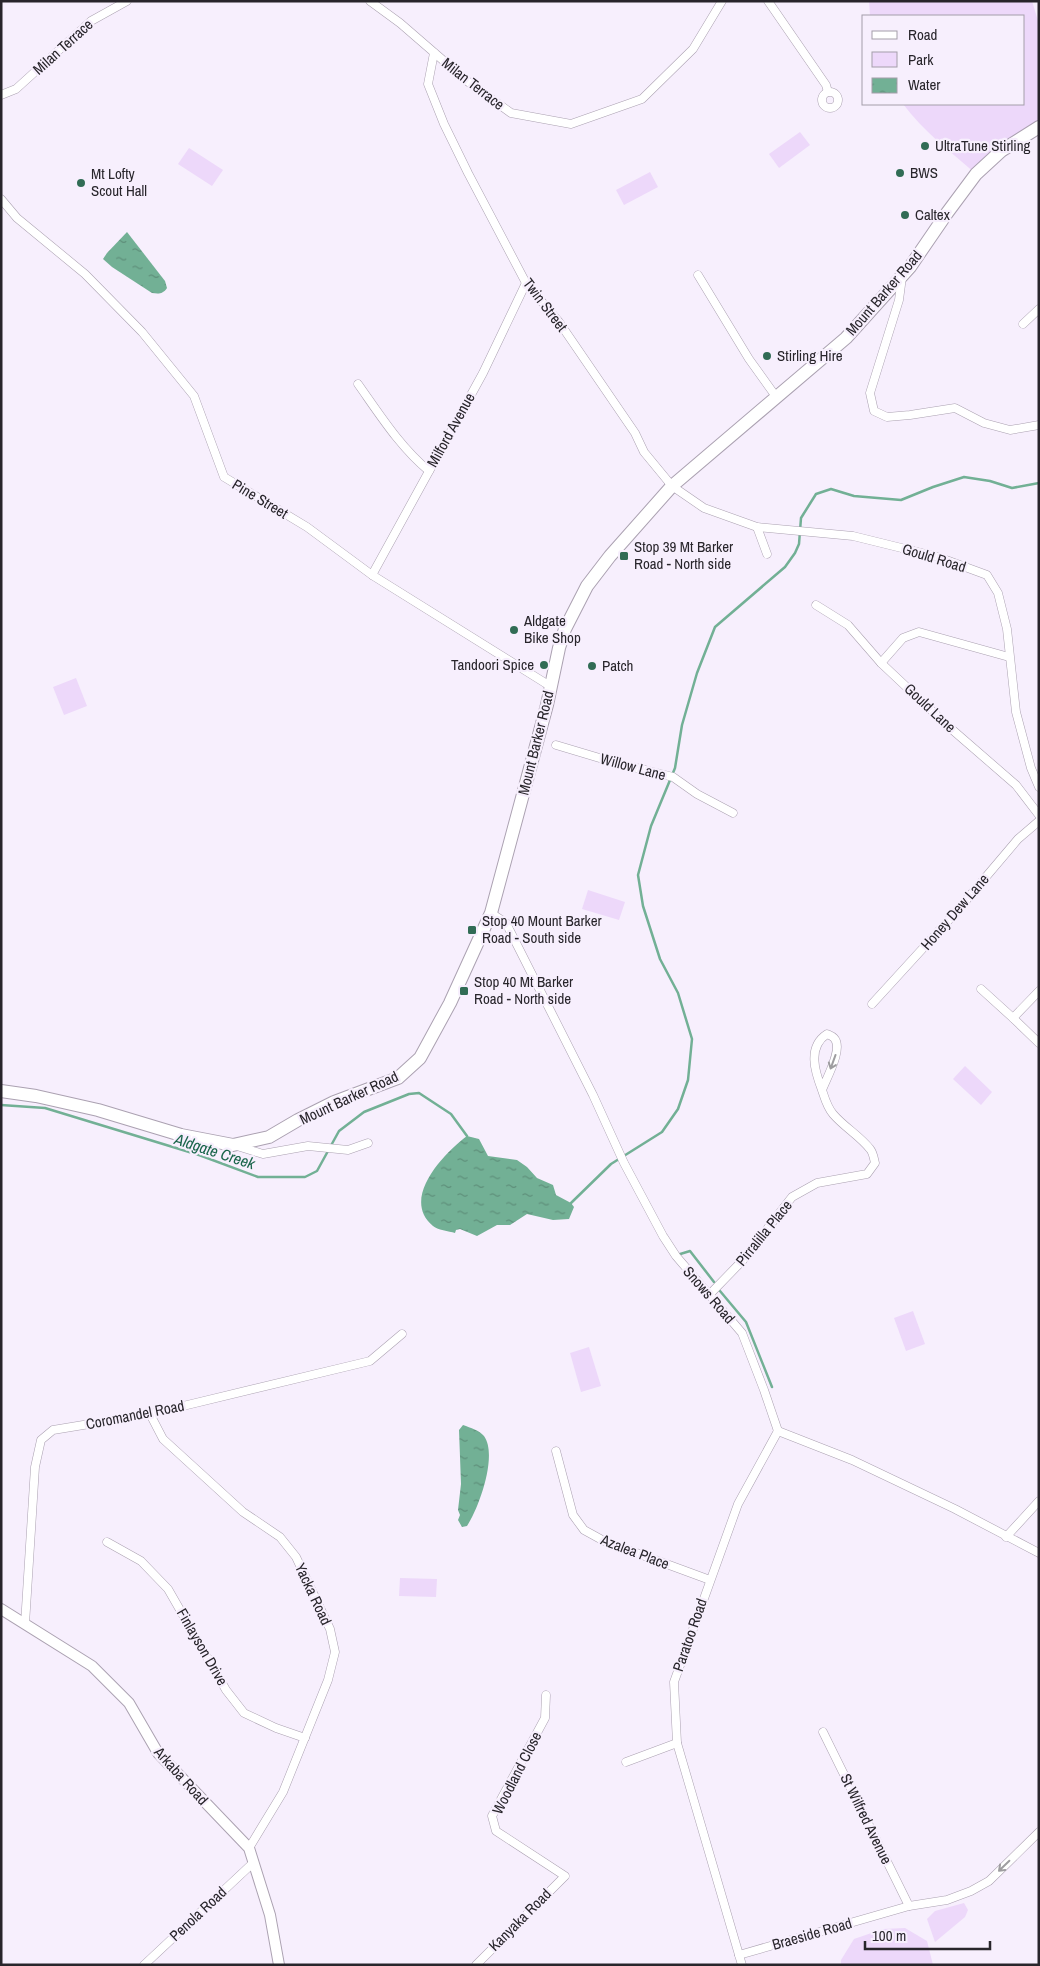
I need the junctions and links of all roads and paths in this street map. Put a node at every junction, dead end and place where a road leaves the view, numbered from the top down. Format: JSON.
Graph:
{"nodes":[{"id":1,"x":127,"y":1,"type":"edge"},
{"id":2,"x":370,"y":1,"type":"edge"},
{"id":3,"x":722,"y":1,"type":"edge"},
{"id":4,"x":768,"y":1,"type":"edge"},
{"id":5,"x":434,"y":53,"type":"junction"},
{"id":6,"x":828,"y":92,"type":"dead end"},
{"id":7,"x":1,"y":95,"type":"edge"},
{"id":8,"x":1039,"y":127,"type":"edge"},
{"id":9,"x":1,"y":199,"type":"edge"},
{"id":10,"x":698,"y":276,"type":"dead end"},
{"id":11,"x":902,"y":277,"type":"junction"},
{"id":12,"x":526,"y":283,"type":"junction"},
{"id":13,"x":1039,"y":309,"type":"edge"},
{"id":14,"x":1023,"y":324,"type":"dead end"},
{"id":15,"x":358,"y":384,"type":"dead end"},
{"id":16,"x":777,"y":398,"type":"junction"},
{"id":17,"x":1039,"y":425,"type":"edge"},
{"id":18,"x":429,"y":471,"type":"junction"},
{"id":19,"x":672,"y":486,"type":"junction"},
{"id":20,"x":757,"y":527,"type":"junction"},
{"id":21,"x":767,"y":554,"type":"dead end"},
{"id":22,"x":372,"y":575,"type":"junction"},
{"id":23,"x":816,"y":605,"type":"dead end"},
{"id":24,"x":1009,"y":657,"type":"junction"},
{"id":25,"x":881,"y":663,"type":"junction"},
{"id":26,"x":550,"y":686,"type":"junction"},
{"id":27,"x":556,"y":744,"type":"dead end"},
{"id":28,"x":1039,"y":787,"type":"edge"},
{"id":29,"x":733,"y":813,"type":"dead end"},
{"id":30,"x":1039,"y":815,"type":"edge"},
{"id":31,"x":1039,"y":821,"type":"edge"},
{"id":32,"x":491,"y":913,"type":"junction"},
{"id":33,"x":981,"y":989,"type":"dead end"},
{"id":34,"x":1039,"y":991,"type":"edge"},
{"id":35,"x":872,"y":1004,"type":"dead end"},
{"id":36,"x":1013,"y":1018,"type":"junction"},
{"id":37,"x":1039,"y":1044,"type":"edge"},
{"id":38,"x":822,"y":1090,"type":"junction"},
{"id":39,"x":1,"y":1091,"type":"edge"},
{"id":40,"x":368,"y":1143,"type":"dead end"},
{"id":41,"x":233,"y":1145,"type":"junction"},
{"id":42,"x":710,"y":1294,"type":"junction"},
{"id":43,"x":402,"y":1334,"type":"dead end"},
{"id":44,"x":150,"y":1414,"type":"junction"},
{"id":45,"x":778,"y":1432,"type":"junction"},
{"id":46,"x":556,"y":1451,"type":"dead end"},
{"id":47,"x":1039,"y":1501,"type":"edge"},
{"id":48,"x":1006,"y":1537,"type":"junction"},
{"id":49,"x":107,"y":1542,"type":"dead end"},
{"id":50,"x":1039,"y":1552,"type":"edge"},
{"id":51,"x":710,"y":1580,"type":"junction"},
{"id":52,"x":1,"y":1609,"type":"edge"},
{"id":53,"x":25,"y":1624,"type":"junction"},
{"id":54,"x":546,"y":1695,"type":"dead end"},
{"id":55,"x":823,"y":1732,"type":"dead end"},
{"id":56,"x":305,"y":1738,"type":"junction"},
{"id":57,"x":677,"y":1743,"type":"junction"},
{"id":58,"x":626,"y":1762,"type":"dead end"},
{"id":59,"x":1039,"y":1832,"type":"edge"},
{"id":60,"x":249,"y":1848,"type":"junction"},
{"id":61,"x":252,"y":1863,"type":"junction"},
{"id":62,"x":565,"y":1876,"type":"joint"},
{"id":63,"x":909,"y":1906,"type":"junction"},
{"id":64,"x":739,"y":1955,"type":"junction"},
{"id":65,"x":144,"y":1965,"type":"edge"},
{"id":66,"x":279,"y":1965,"type":"edge"},
{"id":67,"x":476,"y":1965,"type":"edge"},
{"id":68,"x":742,"y":1965,"type":"edge"}],
"edges":[{"from":1,"to":7,"type":"street","name":"Milan Terrace"},
{"from":2,"to":5,"type":"street","name":"Milan Terrace"},
{"from":3,"to":5,"type":"street","name":"Milan Terrace"},
{"from":4,"to":6,"type":"street"},
{"from":5,"to":12,"type":"street","name":"Twin Street"},
{"from":8,"to":11,"type":"main road","name":"Mount Barker Road"},
{"from":9,"to":22,"type":"street","name":"Pine Street"},
{"from":10,"to":16,"type":"street"},
{"from":11,"to":16,"type":"main road","name":"Mount Barker Road"},
{"from":11,"to":17,"type":"street"},
{"from":12,"to":18,"type":"street","name":"Milford Avenue"},
{"from":12,"to":19,"type":"street","name":"Twin Street"},
{"from":13,"to":14,"type":"street"},
{"from":15,"to":18,"type":"street"},
{"from":16,"to":19,"type":"main road","name":"Mount Barker Road"},
{"from":18,"to":22,"type":"street","name":"Milford Avenue"},
{"from":19,"to":20,"type":"street","name":"Gould Road"},
{"from":19,"to":26,"type":"main road","name":"Mount Barker Road"},
{"from":20,"to":21,"type":"street"},
{"from":20,"to":24,"type":"street","name":"Gould Road"},
{"from":22,"to":26,"type":"street","name":"Pine Street"},
{"from":23,"to":25,"type":"street","name":"Gould Lane"},
{"from":24,"to":25,"type":"street"},
{"from":24,"to":28,"type":"street","name":"Gould Road"},
{"from":25,"to":30,"type":"street","name":"Gould Lane"},
{"from":26,"to":32,"type":"main road","name":"Mount Barker Road"},
{"from":27,"to":29,"type":"street","name":"Willow Lane"},
{"from":31,"to":35,"type":"street","name":"Honey Dew Lane"},
{"from":32,"to":41,"type":"main road","name":"Mount Barker Road"},
{"from":32,"to":42,"type":"street","name":"Snows Road"},
{"from":33,"to":36,"type":"street"},
{"from":34,"to":36,"type":"street"},
{"from":36,"to":37,"type":"street"},
{"from":38,"to":38,"type":"street","name":"Pirralilla Place","one_way":true},
{"from":38,"to":42,"type":"street","name":"Pirralilla Place"},
{"from":39,"to":41,"type":"main road","name":"Mount Barker Road"},
{"from":40,"to":41,"type":"street"},
{"from":42,"to":45,"type":"street","name":"Snows Road"},
{"from":43,"to":44,"type":"street","name":"Coromandel Road"},
{"from":44,"to":53,"type":"street","name":"Coromandel Road"},
{"from":44,"to":56,"type":"street","name":"Yacka Road"},
{"from":45,"to":48,"type":"street"},
{"from":45,"to":51,"type":"street","name":"Paratoo Road"},
{"from":46,"to":51,"type":"street","name":"Azalea Place"},
{"from":47,"to":48,"type":"street"},
{"from":48,"to":50,"type":"street"},
{"from":49,"to":56,"type":"street","name":"Finlayson Drive"},
{"from":51,"to":57,"type":"street","name":"Paratoo Road"},
{"from":52,"to":53,"type":"street","name":"Arkaba Road"},
{"from":53,"to":60,"type":"street","name":"Arkaba Road"},
{"from":54,"to":62,"type":"street","name":"Woodland Close"},
{"from":55,"to":63,"type":"street","name":"St Wilfred Avenue"},
{"from":56,"to":60,"type":"street","name":"Yacka Road"},
{"from":57,"to":58,"type":"street"},
{"from":57,"to":64,"type":"street","name":"Paratoo Road"},
{"from":59,"to":63,"type":"street","name":"Braeside Road","one_way":true},
{"from":60,"to":61,"type":"street"},
{"from":61,"to":65,"type":"street","name":"Penola Road"},
{"from":61,"to":66,"type":"street"},
{"from":62,"to":67,"type":"street","name":"Kanyaka Road"},
{"from":63,"to":64,"type":"street","name":"Braeside Road"},
{"from":64,"to":68,"type":"street","name":"Paratoo Road"}]}
